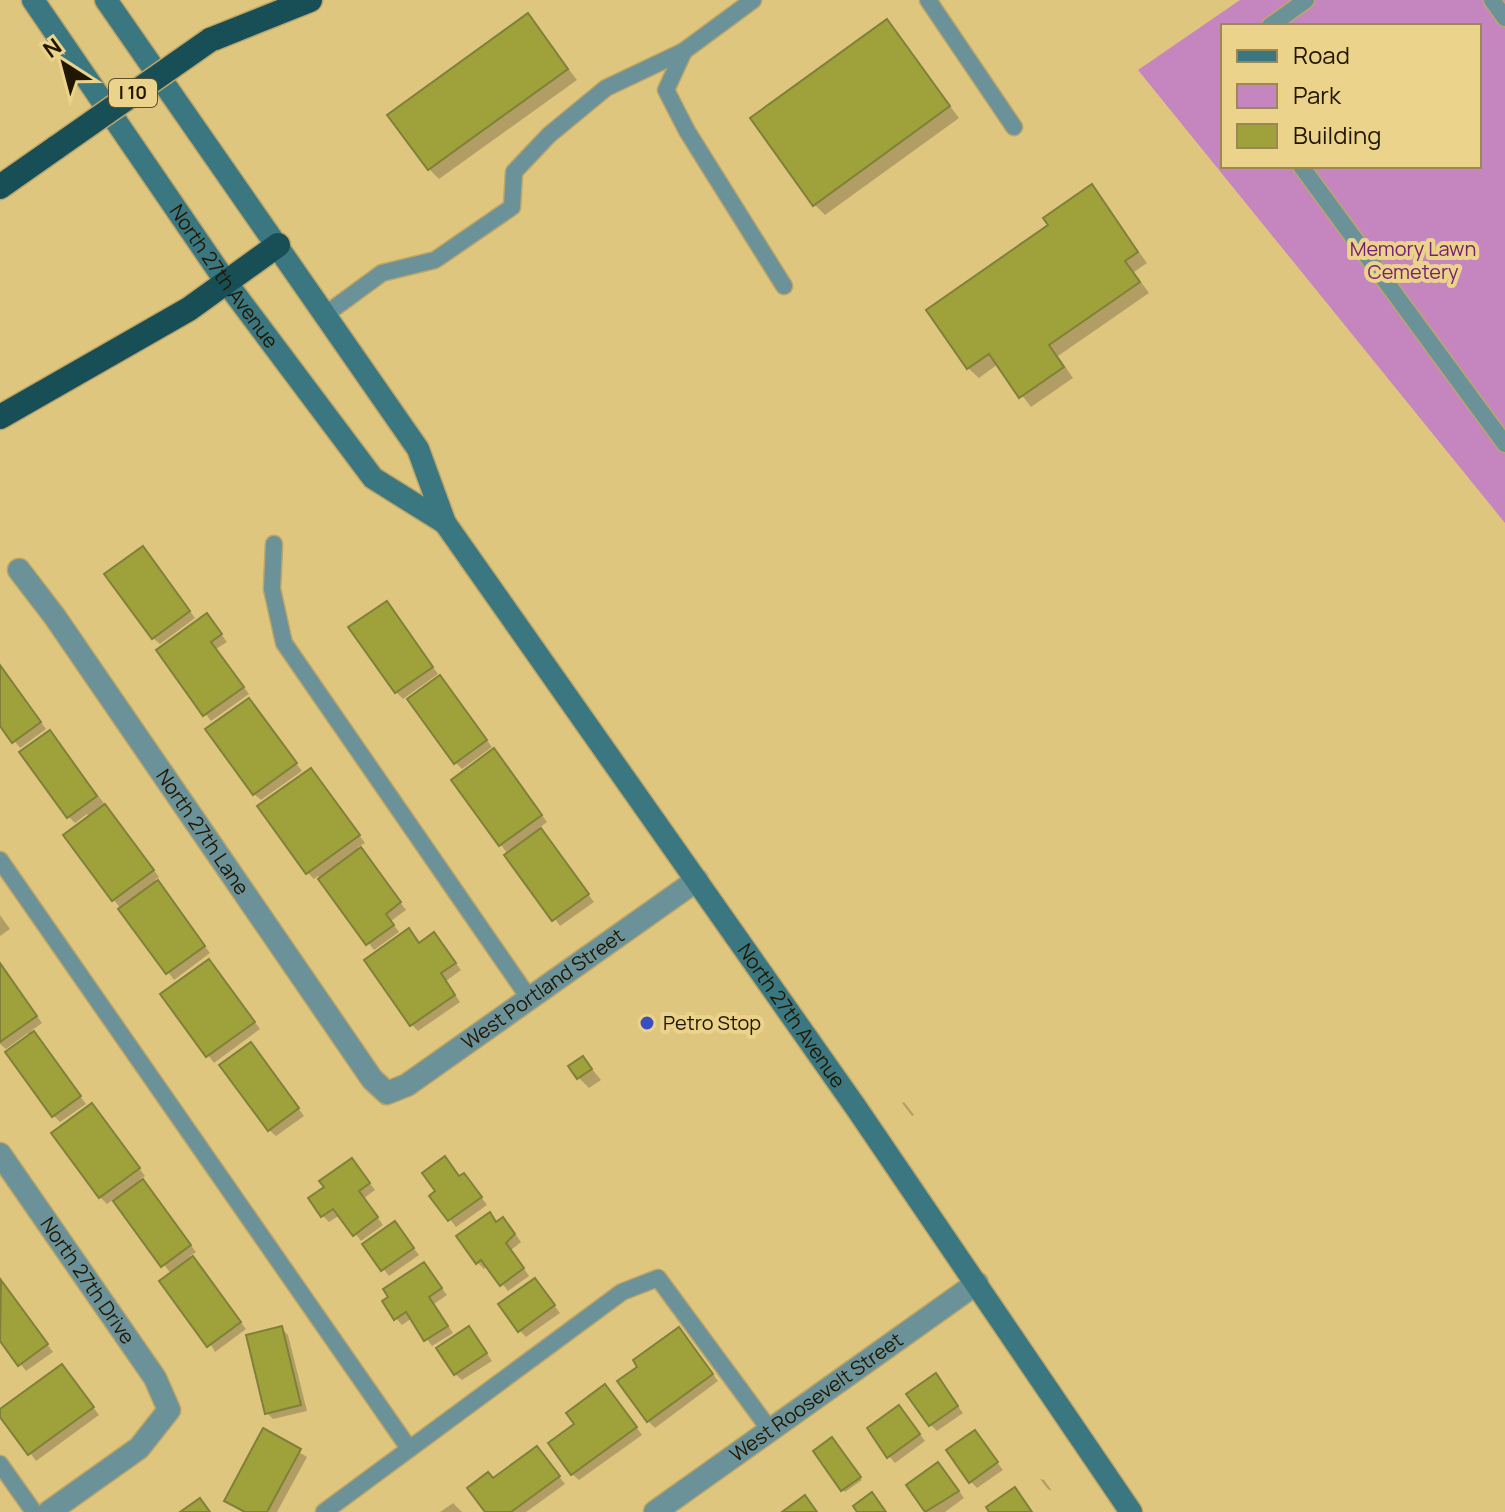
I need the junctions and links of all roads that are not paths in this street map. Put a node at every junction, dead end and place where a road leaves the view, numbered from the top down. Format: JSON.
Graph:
{"nodes":[{"id":1,"x":33,"y":0,"type":"edge"},
{"id":2,"x":106,"y":0,"type":"edge"},
{"id":3,"x":266,"y":0,"type":"edge"},
{"id":4,"x":310,"y":0,"type":"edge"},
{"id":5,"x":753,"y":0,"type":"edge"},
{"id":6,"x":928,"y":0,"type":"edge"},
{"id":7,"x":1306,"y":0,"type":"edge"},
{"id":8,"x":1492,"y":0,"type":"edge"},
{"id":9,"x":1505,"y":18,"type":"edge"},
{"id":10,"x":1273,"y":24,"type":"edge"},
{"id":11,"x":210,"y":40,"type":"junction"},
{"id":12,"x":684,"y":51,"type":"junction"},
{"id":13,"x":1014,"y":127,"type":"dead end"},
{"id":14,"x":1302,"y":168,"type":"edge"},
{"id":15,"x":0,"y":187,"type":"edge"},
{"id":16,"x":278,"y":245,"type":"junction"},
{"id":17,"x":226,"y":282,"type":"junction"},
{"id":18,"x":784,"y":286,"type":"dead end"},
{"id":19,"x":326,"y":314,"type":"junction"},
{"id":20,"x":0,"y":417,"type":"edge"},
{"id":21,"x":1505,"y":444,"type":"edge"},
{"id":22,"x":445,"y":523,"type":"junction"},
{"id":23,"x":274,"y":544,"type":"dead end"},
{"id":24,"x":19,"y":570,"type":"dead end"},
{"id":25,"x":0,"y":860,"type":"edge"},
{"id":26,"x":697,"y":880,"type":"junction"},
{"id":27,"x":529,"y":998,"type":"junction"},
{"id":28,"x":387,"y":1093,"type":"joint"},
{"id":29,"x":0,"y":1154,"type":"edge"},
{"id":30,"x":977,"y":1283,"type":"junction"},
{"id":31,"x":770,"y":1430,"type":"junction"},
{"id":32,"x":408,"y":1447,"type":"junction"},
{"id":33,"x":0,"y":1464,"type":"edge"},
{"id":34,"x":34,"y":1512,"type":"edge"},
{"id":35,"x":49,"y":1512,"type":"edge"},
{"id":36,"x":324,"y":1512,"type":"edge"},
{"id":37,"x":655,"y":1512,"type":"edge"},
{"id":38,"x":1131,"y":1512,"type":"edge"}],
"edges":[{"from":1,"to":17,"type":"main road","name":"North 27th Avenue"},
{"from":2,"to":16,"type":"main road","name":"North 27th Avenue"},
{"from":3,"to":11,"type":"highway","number":"I 10"},
{"from":4,"to":11,"type":"highway"},
{"from":5,"to":12,"type":"lane"},
{"from":6,"to":13,"type":"lane"},
{"from":7,"to":10,"type":"lane"},
{"from":8,"to":9,"type":"lane"},
{"from":11,"to":15,"type":"highway","number":"I 10","bridge":true},
{"from":12,"to":18,"type":"lane"},
{"from":12,"to":19,"type":"lane"},
{"from":14,"to":21,"type":"lane"},
{"from":16,"to":17,"type":"highway"},
{"from":16,"to":19,"type":"main road","name":"North 27th Avenue"},
{"from":17,"to":20,"type":"highway"},
{"from":17,"to":22,"type":"main road","name":"North 27th Avenue"},
{"from":19,"to":22,"type":"main road","name":"North 27th Avenue"},
{"from":22,"to":26,"type":"main road","name":"North 27th Avenue"},
{"from":23,"to":27,"type":"lane"},
{"from":24,"to":28,"type":"street","name":"North 27th Lane"},
{"from":25,"to":32,"type":"lane"},
{"from":26,"to":27,"type":"street","name":"West Portland Street"},
{"from":26,"to":30,"type":"main road","name":"North 27th Avenue"},
{"from":27,"to":28,"type":"street","name":"West Portland Street"},
{"from":29,"to":35,"type":"street","name":"North 27th Drive"},
{"from":30,"to":31,"type":"street","name":"West Roosevelt Street"},
{"from":30,"to":38,"type":"main road","name":"North 27th Avenue"},
{"from":31,"to":32,"type":"lane"},
{"from":31,"to":37,"type":"street","name":"West Roosevelt Street"},
{"from":32,"to":36,"type":"lane"},
{"from":33,"to":34,"type":"lane"}]}
